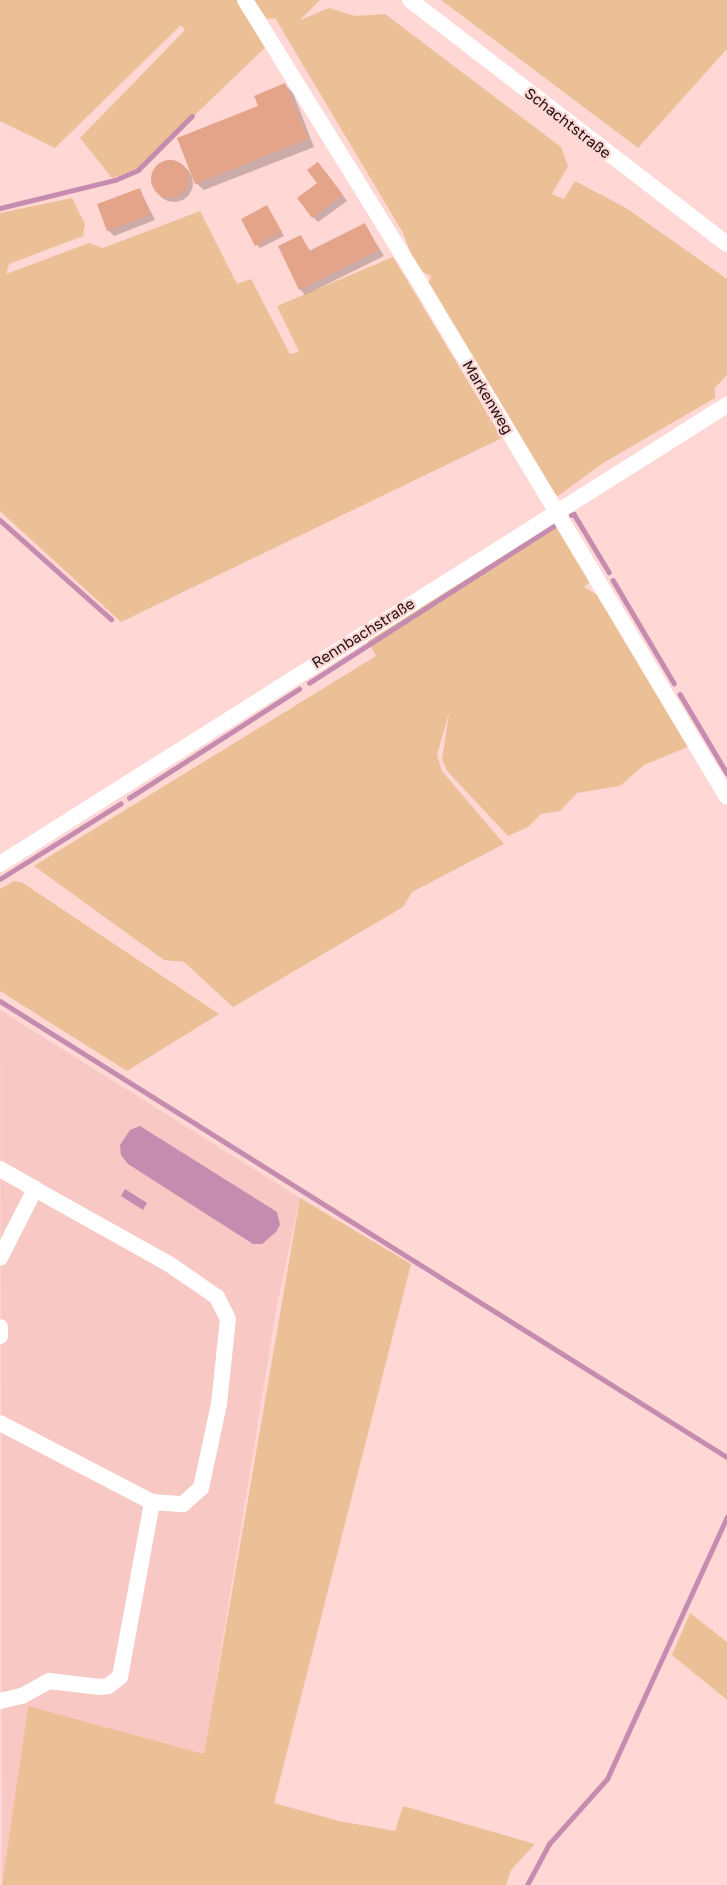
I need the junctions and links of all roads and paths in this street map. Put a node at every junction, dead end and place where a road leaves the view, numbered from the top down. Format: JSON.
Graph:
{"nodes":[{"id":1,"x":245,"y":0,"type":"edge"},
{"id":2,"x":410,"y":0,"type":"edge"},
{"id":3,"x":727,"y":244,"type":"edge"},
{"id":4,"x":727,"y":405,"type":"edge"},
{"id":5,"x":557,"y":510,"type":"junction"},
{"id":6,"x":727,"y":797,"type":"edge"},
{"id":7,"x":0,"y":864,"type":"edge"},
{"id":8,"x":0,"y":1169,"type":"edge"},
{"id":9,"x":35,"y":1189,"type":"junction"},
{"id":10,"x":0,"y":1258,"type":"edge"},
{"id":11,"x":0,"y":1327,"type":"edge"},
{"id":12,"x":0,"y":1336,"type":"edge"},
{"id":13,"x":0,"y":1423,"type":"edge"},
{"id":14,"x":152,"y":1502,"type":"junction"},
{"id":15,"x":0,"y":1701,"type":"edge"}],
"edges":[{"from":1,"to":5,"type":"street","name":"Markenweg"},
{"from":2,"to":3,"type":"street","name":"Schachtstraße"},
{"from":4,"to":5,"type":"street","name":"Rennbachstraße"},
{"from":5,"to":6,"type":"street","name":"Markenweg"},
{"from":5,"to":7,"type":"street","name":"Rennbachstraße"},
{"from":8,"to":9,"type":"street"},
{"from":9,"to":10,"type":"street"},
{"from":9,"to":14,"type":"street"},
{"from":11,"to":12,"type":"street"},
{"from":13,"to":14,"type":"street"},
{"from":14,"to":15,"type":"street"}]}
